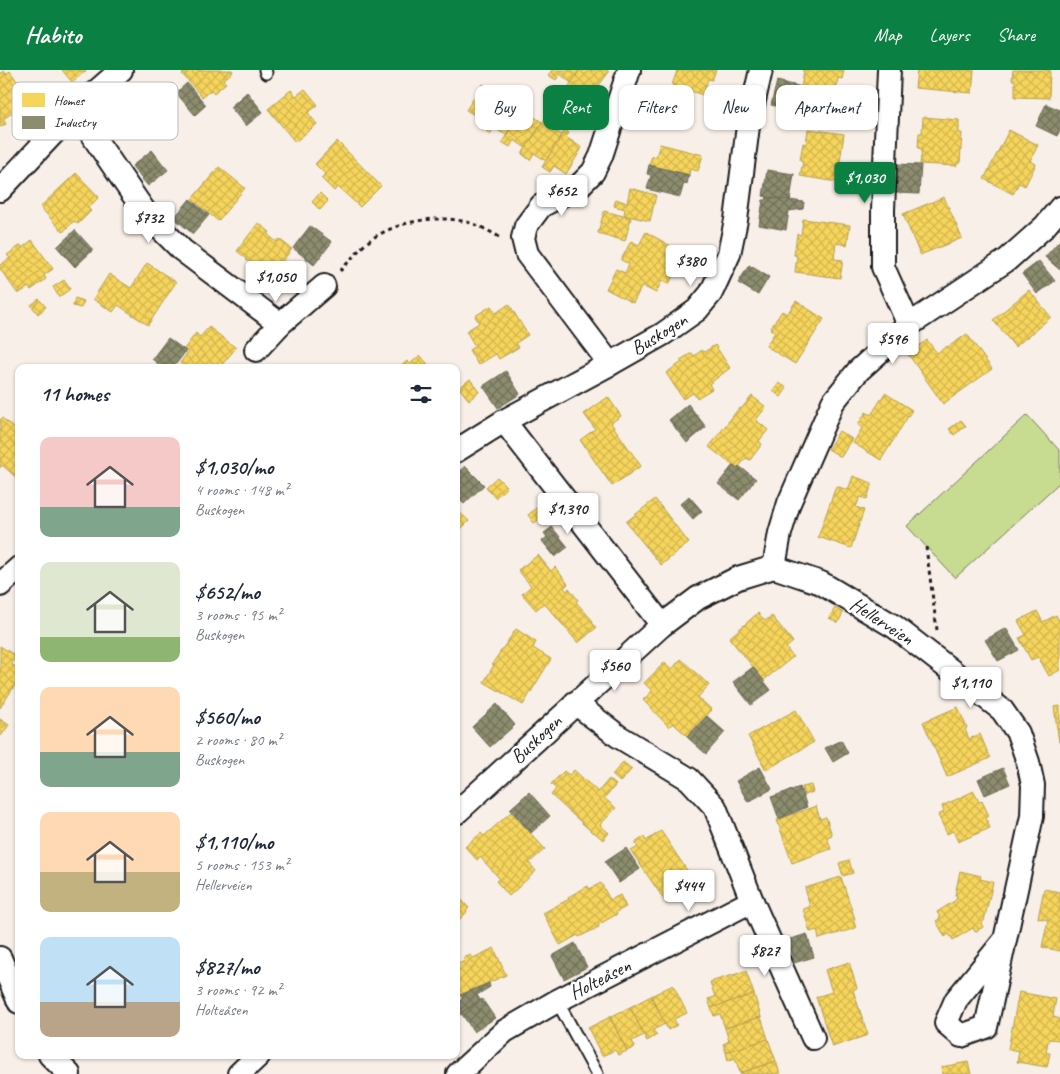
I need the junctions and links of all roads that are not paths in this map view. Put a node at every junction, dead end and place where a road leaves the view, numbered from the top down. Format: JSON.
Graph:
{"nodes":[{"id":1,"x":121,"y":70,"type":"edge"},
{"id":2,"x":629,"y":70,"type":"edge"},
{"id":3,"x":762,"y":70,"type":"edge"},
{"id":4,"x":889,"y":70,"type":"edge"},
{"id":5,"x":107,"y":82,"type":"edge"},
{"id":6,"x":47,"y":140,"type":"edge"},
{"id":7,"x":95,"y":140,"type":"edge"},
{"id":8,"x":0,"y":190,"type":"edge"},
{"id":9,"x":1060,"y":208,"type":"edge"},
{"id":10,"x":324,"y":286,"type":"road end"},
{"id":11,"x":280,"y":324,"type":"junction"},
{"id":12,"x":909,"y":325,"type":"junction"},
{"id":13,"x":256,"y":350,"type":"dead end"},
{"id":14,"x":610,"y":364,"type":"junction"},
{"id":15,"x":504,"y":422,"type":"junction"},
{"id":16,"x":460,"y":449,"type":"edge"},
{"id":17,"x":774,"y":567,"type":"junction"},
{"id":18,"x":15,"y":572,"type":"edge"},
{"id":19,"x":0,"y":585,"type":"edge"},
{"id":20,"x":662,"y":625,"type":"junction"},
{"id":21,"x":575,"y":703,"type":"junction"},
{"id":22,"x":460,"y":809,"type":"edge"},
{"id":23,"x":752,"y":901,"type":"junction"},
{"id":24,"x":1004,"y":941,"type":"dead end"},
{"id":25,"x":0,"y":958,"type":"edge"},
{"id":26,"x":15,"y":993,"type":"edge"},
{"id":27,"x":557,"y":1001,"type":"junction"},
{"id":28,"x":812,"y":1038,"type":"dead end"},
{"id":29,"x":54,"y":1059,"type":"edge"},
{"id":30,"x":256,"y":1059,"type":"edge"},
{"id":31,"x":69,"y":1074,"type":"edge"},
{"id":32,"x":239,"y":1074,"type":"edge"},
{"id":33,"x":458,"y":1074,"type":"edge"},
{"id":34,"x":597,"y":1074,"type":"edge"}],
"edges":[{"from":1,"to":5,"type":"street"},
{"from":2,"to":14,"type":"street"},
{"from":3,"to":14,"type":"street","name":"Buskogen"},
{"from":4,"to":12,"type":"street"},
{"from":6,"to":8,"type":"street"},
{"from":7,"to":11,"type":"street"},
{"from":9,"to":12,"type":"street"},
{"from":10,"to":11,"type":"street"},
{"from":11,"to":13,"type":"street"},
{"from":12,"to":17,"type":"street"},
{"from":14,"to":15,"type":"street","name":"Buskogen"},
{"from":15,"to":16,"type":"street","name":"Buskogen"},
{"from":15,"to":20,"type":"street"},
{"from":17,"to":20,"type":"street","name":"Buskogen"},
{"from":17,"to":24,"type":"street","name":"Hellerveien"},
{"from":18,"to":19,"type":"street"},
{"from":20,"to":21,"type":"street","name":"Buskogen"},
{"from":21,"to":22,"type":"street","name":"Buskogen"},
{"from":21,"to":23,"type":"street"},
{"from":23,"to":27,"type":"street","name":"Holteåsen"},
{"from":23,"to":28,"type":"street"},
{"from":25,"to":26,"type":"street"},
{"from":27,"to":33,"type":"street","name":"Holteåsen"},
{"from":27,"to":34,"type":"lane"},
{"from":29,"to":31,"type":"street"},
{"from":30,"to":32,"type":"street"}]}
